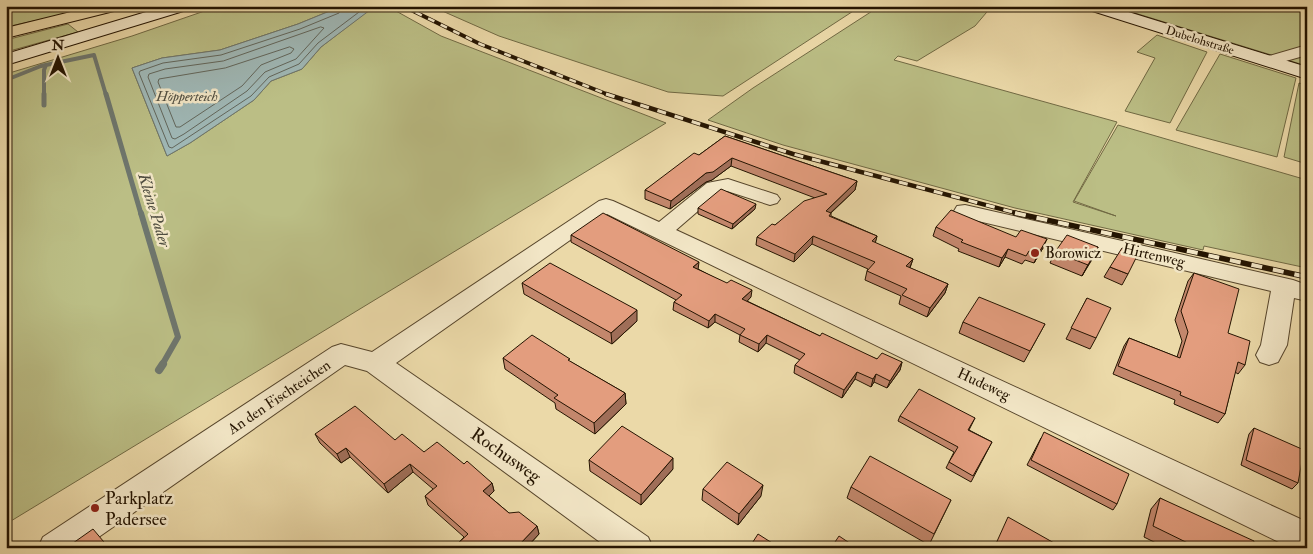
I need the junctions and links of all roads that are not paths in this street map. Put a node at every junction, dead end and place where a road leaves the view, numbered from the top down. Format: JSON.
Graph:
{"nodes":[{"id":1,"x":116,"y":6,"type":"edge"},
{"id":2,"x":184,"y":6,"type":"edge"},
{"id":3,"x":1092,"y":6,"type":"edge"},
{"id":4,"x":6,"y":33,"type":"edge"},
{"id":5,"x":1307,"y":50,"type":"edge"},
{"id":6,"x":6,"y":60,"type":"edge"},
{"id":7,"x":1268,"y":61,"type":"junction"},
{"id":8,"x":1307,"y":73,"type":"edge"},
{"id":9,"x":770,"y":199,"type":"dead end"},
{"id":10,"x":965,"y":211,"type":"dead end"},
{"id":11,"x":660,"y":231,"type":"junction"},
{"id":12,"x":1296,"y":290,"type":"edge"},
{"id":13,"x":1269,"y":355,"type":"dead end"},
{"id":14,"x":376,"y":363,"type":"junction"},
{"id":15,"x":1307,"y":538,"type":"edge"},
{"id":16,"x":56,"y":548,"type":"edge"},
{"id":17,"x":636,"y":548,"type":"edge"}],
"edges":[{"from":1,"to":4,"type":"highway"},
{"from":2,"to":6,"type":"main road"},
{"from":3,"to":7,"type":"main road","name":"Dubelohstraße"},
{"from":5,"to":7,"type":"street"},
{"from":7,"to":8,"type":"main road","name":"Dubelohstraße"},
{"from":9,"to":11,"type":"street"},
{"from":10,"to":12,"type":"street","name":"Hirtenweg"},
{"from":11,"to":14,"type":"street","name":"Hudeweg"},
{"from":11,"to":15,"type":"street","name":"Hudeweg"},
{"from":12,"to":13,"type":"street","name":"Hirtenweg"},
{"from":14,"to":16,"type":"street","name":"An den Fischteichen"},
{"from":14,"to":17,"type":"street","name":"Rochusweg"}]}
